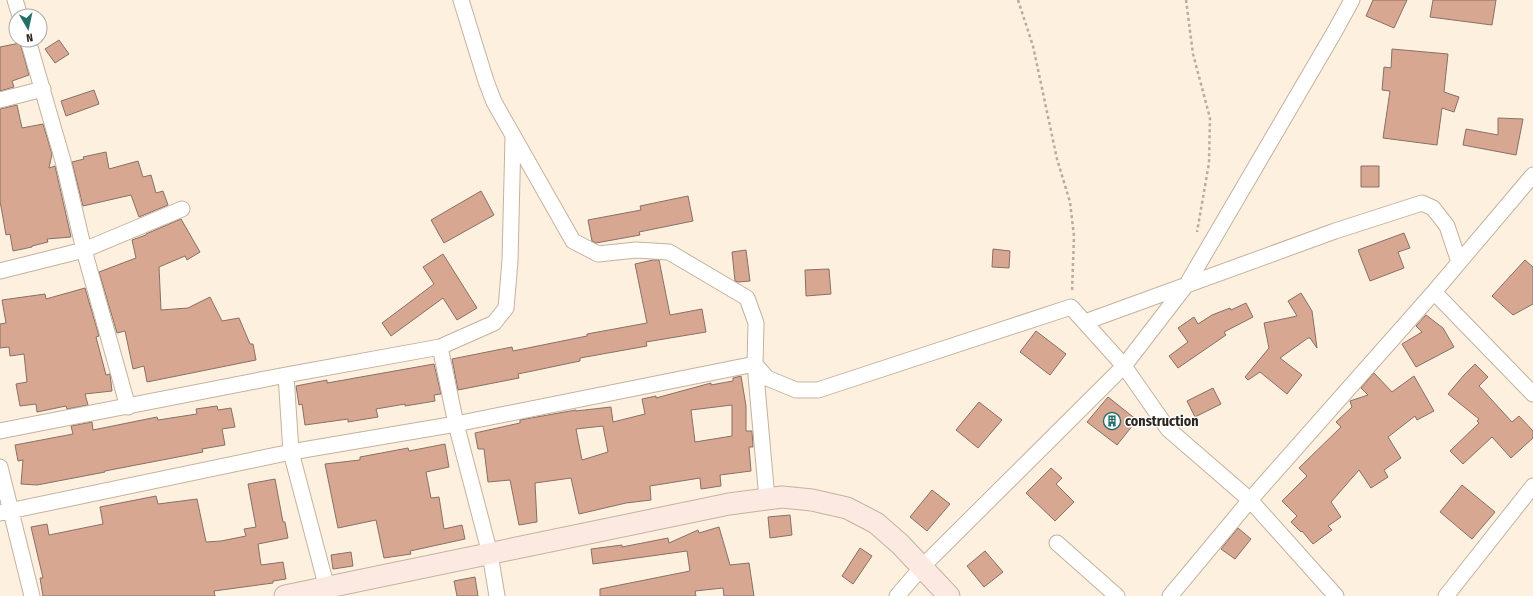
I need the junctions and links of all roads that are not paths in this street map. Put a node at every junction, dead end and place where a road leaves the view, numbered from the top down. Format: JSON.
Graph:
{"nodes":[{"id":1,"x":461,"y":0,"type":"edge"},
{"id":2,"x":1352,"y":0,"type":"edge"},
{"id":3,"x":30,"y":48,"type":"edge"},
{"id":4,"x":43,"y":89,"type":"junction"},
{"id":5,"x":0,"y":100,"type":"edge"},
{"id":6,"x":513,"y":136,"type":"junction"},
{"id":7,"x":1533,"y":175,"type":"edge"},
{"id":8,"x":182,"y":210,"type":"dead end"},
{"id":9,"x":84,"y":250,"type":"junction"},
{"id":10,"x":1459,"y":262,"type":"junction"},
{"id":11,"x":0,"y":271,"type":"edge"},
{"id":12,"x":1186,"y":284,"type":"junction"},
{"id":13,"x":1434,"y":292,"type":"junction"},
{"id":14,"x":1085,"y":322,"type":"junction"},
{"id":15,"x":440,"y":347,"type":"junction"},
{"id":16,"x":755,"y":364,"type":"junction"},
{"id":17,"x":1124,"y":366,"type":"junction"},
{"id":18,"x":286,"y":375,"type":"junction"},
{"id":19,"x":1533,"y":394,"type":"edge"},
{"id":20,"x":128,"y":407,"type":"junction"},
{"id":21,"x":456,"y":424,"type":"junction"},
{"id":22,"x":0,"y":431,"type":"edge"},
{"id":23,"x":291,"y":452,"type":"junction"},
{"id":24,"x":0,"y":467,"type":"edge"},
{"id":25,"x":1533,"y":486,"type":"edge"},
{"id":26,"x":767,"y":499,"type":"junction"},
{"id":27,"x":1250,"y":500,"type":"junction"},
{"id":28,"x":6,"y":512,"type":"edge"},
{"id":29,"x":1057,"y":544,"type":"dead end"},
{"id":30,"x":490,"y":554,"type":"junction"},
{"id":31,"x":922,"y":567,"type":"junction"},
{"id":32,"x":329,"y":591,"type":"edge"},
{"id":33,"x":32,"y":596,"type":"edge"},
{"id":34,"x":285,"y":596,"type":"edge"},
{"id":35,"x":497,"y":596,"type":"edge"},
{"id":36,"x":897,"y":596,"type":"edge"},
{"id":37,"x":949,"y":596,"type":"edge"},
{"id":38,"x":1118,"y":596,"type":"edge"},
{"id":39,"x":1170,"y":596,"type":"edge"},
{"id":40,"x":1336,"y":596,"type":"edge"},
{"id":41,"x":1446,"y":596,"type":"edge"}],
"edges":[{"from":1,"to":6,"type":"street"},
{"from":2,"to":12,"type":"street"},
{"from":3,"to":4,"type":"street"},
{"from":4,"to":5,"type":"street"},
{"from":4,"to":9,"type":"street"},
{"from":6,"to":15,"type":"street"},
{"from":6,"to":16,"type":"street"},
{"from":7,"to":10,"type":"street"},
{"from":8,"to":9,"type":"street"},
{"from":9,"to":11,"type":"street"},
{"from":9,"to":20,"type":"street"},
{"from":10,"to":12,"type":"street"},
{"from":10,"to":13,"type":"street"},
{"from":12,"to":14,"type":"street"},
{"from":12,"to":17,"type":"street"},
{"from":13,"to":19,"type":"street"},
{"from":13,"to":27,"type":"street"},
{"from":14,"to":16,"type":"street"},
{"from":14,"to":17,"type":"street"},
{"from":15,"to":18,"type":"street"},
{"from":15,"to":21,"type":"street"},
{"from":16,"to":21,"type":"street"},
{"from":16,"to":26,"type":"street"},
{"from":17,"to":27,"type":"street"},
{"from":17,"to":31,"type":"street"},
{"from":18,"to":20,"type":"street"},
{"from":18,"to":23,"type":"street"},
{"from":20,"to":22,"type":"street"},
{"from":21,"to":23,"type":"street"},
{"from":21,"to":30,"type":"street"},
{"from":23,"to":28,"type":"street"},
{"from":23,"to":32,"type":"street"},
{"from":24,"to":28,"type":"street"},
{"from":25,"to":41,"type":"street"},
{"from":26,"to":30,"type":"street"},
{"from":26,"to":31,"type":"street"},
{"from":27,"to":39,"type":"street"},
{"from":27,"to":40,"type":"street"},
{"from":28,"to":33,"type":"street"},
{"from":29,"to":38,"type":"street"},
{"from":30,"to":32,"type":"street"},
{"from":30,"to":35,"type":"street"},
{"from":31,"to":36,"type":"street"},
{"from":31,"to":37,"type":"street"},
{"from":32,"to":34,"type":"street"}]}
